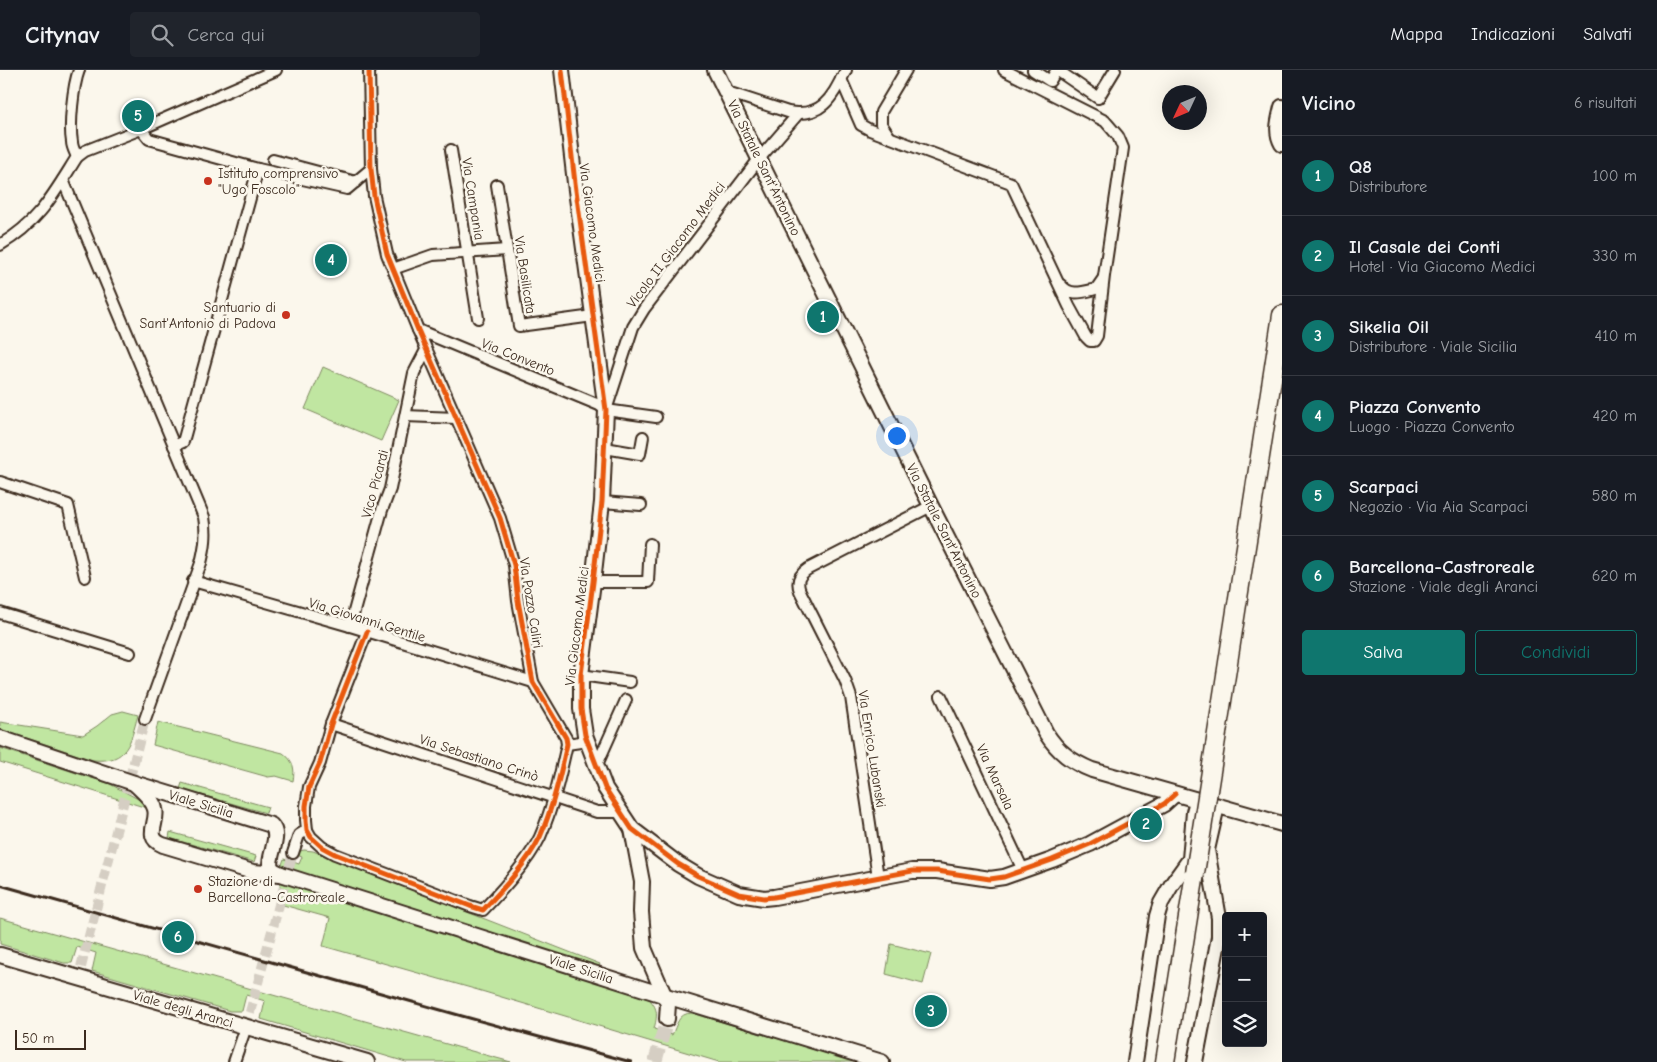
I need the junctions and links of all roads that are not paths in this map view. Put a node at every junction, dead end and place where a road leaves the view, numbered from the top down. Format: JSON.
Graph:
{"nodes":[{"id":1,"x":79,"y":70,"type":"edge"},
{"id":2,"x":276,"y":70,"type":"edge"},
{"id":3,"x":369,"y":70,"type":"edge"},
{"id":4,"x":562,"y":70,"type":"edge"},
{"id":5,"x":716,"y":70,"type":"edge"},
{"id":6,"x":906,"y":70,"type":"edge"},
{"id":7,"x":1004,"y":70,"type":"edge"},
{"id":8,"x":1033,"y":70,"type":"edge"},
{"id":9,"x":1056,"y":70,"type":"edge"},
{"id":10,"x":1115,"y":70,"type":"edge"},
{"id":11,"x":844,"y":74,"type":"edge"},
{"id":12,"x":727,"y":92,"type":"junction"},
{"id":13,"x":1282,"y":106,"type":"edge"},
{"id":14,"x":854,"y":110,"type":"junction"},
{"id":15,"x":881,"y":112,"type":"junction"},
{"id":16,"x":798,"y":114,"type":"junction"},
{"id":17,"x":141,"y":129,"type":"junction"},
{"id":18,"x":889,"y":136,"type":"junction"},
{"id":19,"x":1282,"y":144,"type":"edge"},
{"id":20,"x":451,"y":150,"type":"dead end"},
{"id":21,"x":77,"y":157,"type":"junction"},
{"id":22,"x":759,"y":159,"type":"junction"},
{"id":23,"x":273,"y":160,"type":"dead end"},
{"id":24,"x":258,"y":169,"type":"junction"},
{"id":25,"x":371,"y":169,"type":"junction"},
{"id":26,"x":63,"y":180,"type":"junction"},
{"id":27,"x":356,"y":182,"type":"junction"},
{"id":28,"x":498,"y":185,"type":"dead end"},
{"id":29,"x":0,"y":245,"type":"edge"},
{"id":30,"x":507,"y":250,"type":"junction"},
{"id":31,"x":468,"y":252,"type":"junction"},
{"id":32,"x":393,"y":269,"type":"junction"},
{"id":33,"x":1104,"y":276,"type":"junction"},
{"id":34,"x":1057,"y":281,"type":"junction"},
{"id":35,"x":1091,"y":290,"type":"junction"},
{"id":36,"x":1073,"y":293,"type":"junction"},
{"id":37,"x":1068,"y":306,"type":"junction"},
{"id":38,"x":1101,"y":306,"type":"junction"},
{"id":39,"x":1282,"y":315,"type":"edge"},
{"id":40,"x":593,"y":316,"type":"junction"},
{"id":41,"x":478,"y":318,"type":"dead end"},
{"id":42,"x":418,"y":330,"type":"junction"},
{"id":43,"x":426,"y":350,"type":"junction"},
{"id":44,"x":606,"y":410,"type":"junction"},
{"id":45,"x":405,"y":416,"type":"junction"},
{"id":46,"x":656,"y":417,"type":"dead end"},
{"id":47,"x":456,"y":418,"type":"junction"},
{"id":48,"x":643,"y":437,"type":"dead end"},
{"id":49,"x":174,"y":446,"type":"junction"},
{"id":50,"x":605,"y":448,"type":"junction"},
{"id":51,"x":0,"y":482,"type":"edge"},
{"id":52,"x":602,"y":502,"type":"junction"},
{"id":53,"x":641,"y":505,"type":"dead end"},
{"id":54,"x":931,"y":506,"type":"junction"},
{"id":55,"x":650,"y":544,"type":"dead end"},
{"id":56,"x":85,"y":577,"type":"dead end"},
{"id":57,"x":193,"y":581,"type":"junction"},
{"id":58,"x":593,"y":582,"type":"junction"},
{"id":59,"x":0,"y":613,"type":"edge"},
{"id":60,"x":350,"y":626,"type":"junction"},
{"id":61,"x":367,"y":632,"type":"junction"},
{"id":62,"x":130,"y":654,"type":"dead end"},
{"id":63,"x":580,"y":675,"type":"junction"},
{"id":64,"x":533,"y":682,"type":"junction"},
{"id":65,"x":630,"y":682,"type":"dead end"},
{"id":66,"x":941,"y":696,"type":"dead end"},
{"id":67,"x":626,"y":700,"type":"dead end"},
{"id":68,"x":146,"y":719,"type":"tunnel mouth"},
{"id":69,"x":331,"y":724,"type":"junction"},
{"id":70,"x":0,"y":738,"type":"edge"},
{"id":71,"x":587,"y":741,"type":"junction"},
{"id":72,"x":567,"y":744,"type":"junction"},
{"id":73,"x":596,"y":767,"type":"junction"},
{"id":74,"x":134,"y":783,"type":"junction"},
{"id":75,"x":1178,"y":795,"type":"junction"},
{"id":76,"x":555,"y":797,"type":"junction"},
{"id":77,"x":1202,"y":802,"type":"junction"},
{"id":78,"x":1217,"y":806,"type":"junction"},
{"id":79,"x":620,"y":812,"type":"junction"},
{"id":80,"x":1194,"y":817,"type":"junction"},
{"id":81,"x":1282,"y":824,"type":"edge"},
{"id":82,"x":632,"y":828,"type":"junction"},
{"id":83,"x":307,"y":830,"type":"junction"},
{"id":84,"x":293,"y":853,"type":"tunnel mouth"},
{"id":85,"x":269,"y":862,"type":"junction"},
{"id":86,"x":1197,"y":868,"type":"junction"},
{"id":87,"x":1023,"y":870,"type":"junction"},
{"id":88,"x":257,"y":872,"type":"junction"},
{"id":89,"x":281,"y":874,"type":"junction"},
{"id":90,"x":878,"y":877,"type":"junction"},
{"id":91,"x":0,"y":955,"type":"edge"},
{"id":92,"x":663,"y":995,"type":"junction"},
{"id":93,"x":667,"y":1019,"type":"tunnel mouth"},
{"id":94,"x":246,"y":1027,"type":"junction"},
{"id":95,"x":234,"y":1062,"type":"edge"},
{"id":96,"x":367,"y":1062,"type":"edge"},
{"id":97,"x":882,"y":1062,"type":"edge"},
{"id":98,"x":1135,"y":1062,"type":"edge"},
{"id":99,"x":1165,"y":1062,"type":"edge"},
{"id":100,"x":1195,"y":1062,"type":"edge"}],
"edges":[{"from":1,"to":21,"type":"street"},
{"from":2,"to":17,"type":"street"},
{"from":3,"to":25,"type":"street","name":"Via Pozzo Caliri"},
{"from":4,"to":40,"type":"street","name":"Via Giacomo Medici"},
{"from":5,"to":12,"type":"street","name":"Via Statale Sant'Antonino"},
{"from":6,"to":15,"type":"street"},
{"from":7,"to":33,"type":"street"},
{"from":8,"to":9,"type":"street"},
{"from":9,"to":10,"type":"street"},
{"from":11,"to":14,"type":"street"},
{"from":11,"to":16,"type":"street"},
{"from":12,"to":16,"type":"street"},
{"from":12,"to":22,"type":"street","name":"Via Statale Sant'Antonino"},
{"from":13,"to":19,"type":"street"},
{"from":14,"to":15,"type":"street"},
{"from":14,"to":18,"type":"street"},
{"from":15,"to":18,"type":"street"},
{"from":16,"to":22,"type":"street","name":"Vicolo II Giacomo Medici"},
{"from":17,"to":21,"type":"street"},
{"from":17,"to":24,"type":"street"},
{"from":18,"to":34,"type":"street"},
{"from":20,"to":31,"type":"street","name":"Via Campania"},
{"from":21,"to":26,"type":"street"},
{"from":22,"to":44,"type":"street","name":"Vicolo II Giacomo Medici"},
{"from":22,"to":54,"type":"street","name":"Via Statale Sant'Antonino"},
{"from":23,"to":27,"type":"street"},
{"from":24,"to":27,"type":"street"},
{"from":24,"to":49,"type":"street"},
{"from":25,"to":27,"type":"street"},
{"from":25,"to":32,"type":"street","name":"Via Pozzo Caliri"},
{"from":26,"to":29,"type":"street"},
{"from":26,"to":49,"type":"street"},
{"from":28,"to":30,"type":"street","name":"Via Basilicata"},
{"from":30,"to":31,"type":"street","name":"Via Campania"},
{"from":30,"to":40,"type":"street","name":"Via Basilicata"},
{"from":31,"to":32,"type":"street","name":"Via Campania"},
{"from":31,"to":41,"type":"street","name":"Via Campania"},
{"from":32,"to":42,"type":"street","name":"Via Pozzo Caliri"},
{"from":33,"to":35,"type":"street"},
{"from":33,"to":38,"type":"street"},
{"from":34,"to":36,"type":"street"},
{"from":34,"to":37,"type":"street"},
{"from":35,"to":36,"type":"street"},
{"from":35,"to":38,"type":"street"},
{"from":36,"to":37,"type":"street"},
{"from":37,"to":38,"type":"street"},
{"from":39,"to":86,"type":"highway","bridge":true},
{"from":40,"to":44,"type":"street","name":"Via Giacomo Medici"},
{"from":42,"to":43,"type":"street","name":"Via Pozzo Caliri"},
{"from":42,"to":44,"type":"street","name":"Via Convento"},
{"from":43,"to":45,"type":"street","name":"Vico Picardi"},
{"from":43,"to":47,"type":"street","name":"Via Pozzo Caliri"},
{"from":44,"to":46,"type":"street","name":"Via Convento"},
{"from":44,"to":50,"type":"street","name":"Via Giacomo Medici"},
{"from":45,"to":47,"type":"street"},
{"from":45,"to":60,"type":"street","name":"Vico Picardi"},
{"from":47,"to":64,"type":"street","name":"Via Pozzo Caliri"},
{"from":48,"to":50,"type":"street"},
{"from":49,"to":57,"type":"street"},
{"from":50,"to":52,"type":"street","name":"Via Giacomo Medici"},
{"from":51,"to":56,"type":"street"},
{"from":52,"to":53,"type":"street"},
{"from":52,"to":58,"type":"street","name":"Via Giacomo Medici"},
{"from":54,"to":75,"type":"street","name":"Via Statale Sant'Antonino"},
{"from":54,"to":90,"type":"street","name":"Via Enrico Lubanski"},
{"from":55,"to":58,"type":"street"},
{"from":57,"to":60,"type":"street","name":"Via Giovanni Gentile"},
{"from":57,"to":68,"type":"street"},
{"from":58,"to":63,"type":"street","name":"Via Giacomo Medici"},
{"from":59,"to":62,"type":"street"},
{"from":60,"to":61,"type":"street","name":"Via Giovanni Gentile"},
{"from":61,"to":64,"type":"street","name":"Via Giovanni Gentile"},
{"from":61,"to":69,"type":"street"},
{"from":63,"to":65,"type":"street"},
{"from":63,"to":71,"type":"street","name":"Via Giacomo Medici"},
{"from":64,"to":72,"type":"street","name":"Via Pozzo Caliri"},
{"from":66,"to":87,"type":"street","name":"Via Marsala"},
{"from":67,"to":73,"type":"street"},
{"from":69,"to":76,"type":"street","name":"Via Sebastiano Crinò"},
{"from":69,"to":83,"type":"street"},
{"from":70,"to":74,"type":"street","name":"Viale Sicilia"},
{"from":71,"to":72,"type":"street"},
{"from":71,"to":73,"type":"street","name":"Via Giacomo Medici"},
{"from":72,"to":76,"type":"street"},
{"from":73,"to":79,"type":"street","name":"Via Giacomo Medici"},
{"from":74,"to":85,"type":"street","name":"Viale Sicilia"},
{"from":74,"to":88,"type":"street","name":"Viale Sicilia"},
{"from":75,"to":77,"type":"street","name":"Via Statale Sant'Antonino"},
{"from":75,"to":80,"type":"street"},
{"from":75,"to":87,"type":"street","name":"Via Giacomo Medici"},
{"from":76,"to":79,"type":"street","name":"Via Sebastiano Crinò"},
{"from":76,"to":83,"type":"street"},
{"from":77,"to":78,"type":"street","name":"Via Statale Sant'Antonino"},
{"from":77,"to":80,"type":"street"},
{"from":78,"to":81,"type":"street","name":"Via Statale Sant'Antonino"},
{"from":78,"to":86,"type":"street"},
{"from":79,"to":82,"type":"street","name":"Via Giacomo Medici"},
{"from":80,"to":86,"type":"street"},
{"from":82,"to":90,"type":"street","name":"Via Giacomo Medici"},
{"from":82,"to":92,"type":"street"},
{"from":83,"to":84,"type":"street"},
{"from":85,"to":88,"type":"street"},
{"from":85,"to":89,"type":"street","name":"Viale Sicilia"},
{"from":86,"to":98,"type":"street"},
{"from":86,"to":99,"type":"highway"},
{"from":86,"to":100,"type":"street"},
{"from":87,"to":90,"type":"street","name":"Via Giacomo Medici"},
{"from":88,"to":89,"type":"street","name":"Viale Sicilia"},
{"from":89,"to":92,"type":"street","name":"Viale Sicilia"},
{"from":91,"to":94,"type":"street","name":"Viale degli Aranci"},
{"from":92,"to":93,"type":"street"},
{"from":92,"to":97,"type":"street","name":"Viale Sicilia"},
{"from":94,"to":95,"type":"street"},
{"from":94,"to":96,"type":"street","name":"Viale degli Aranci"}]}
